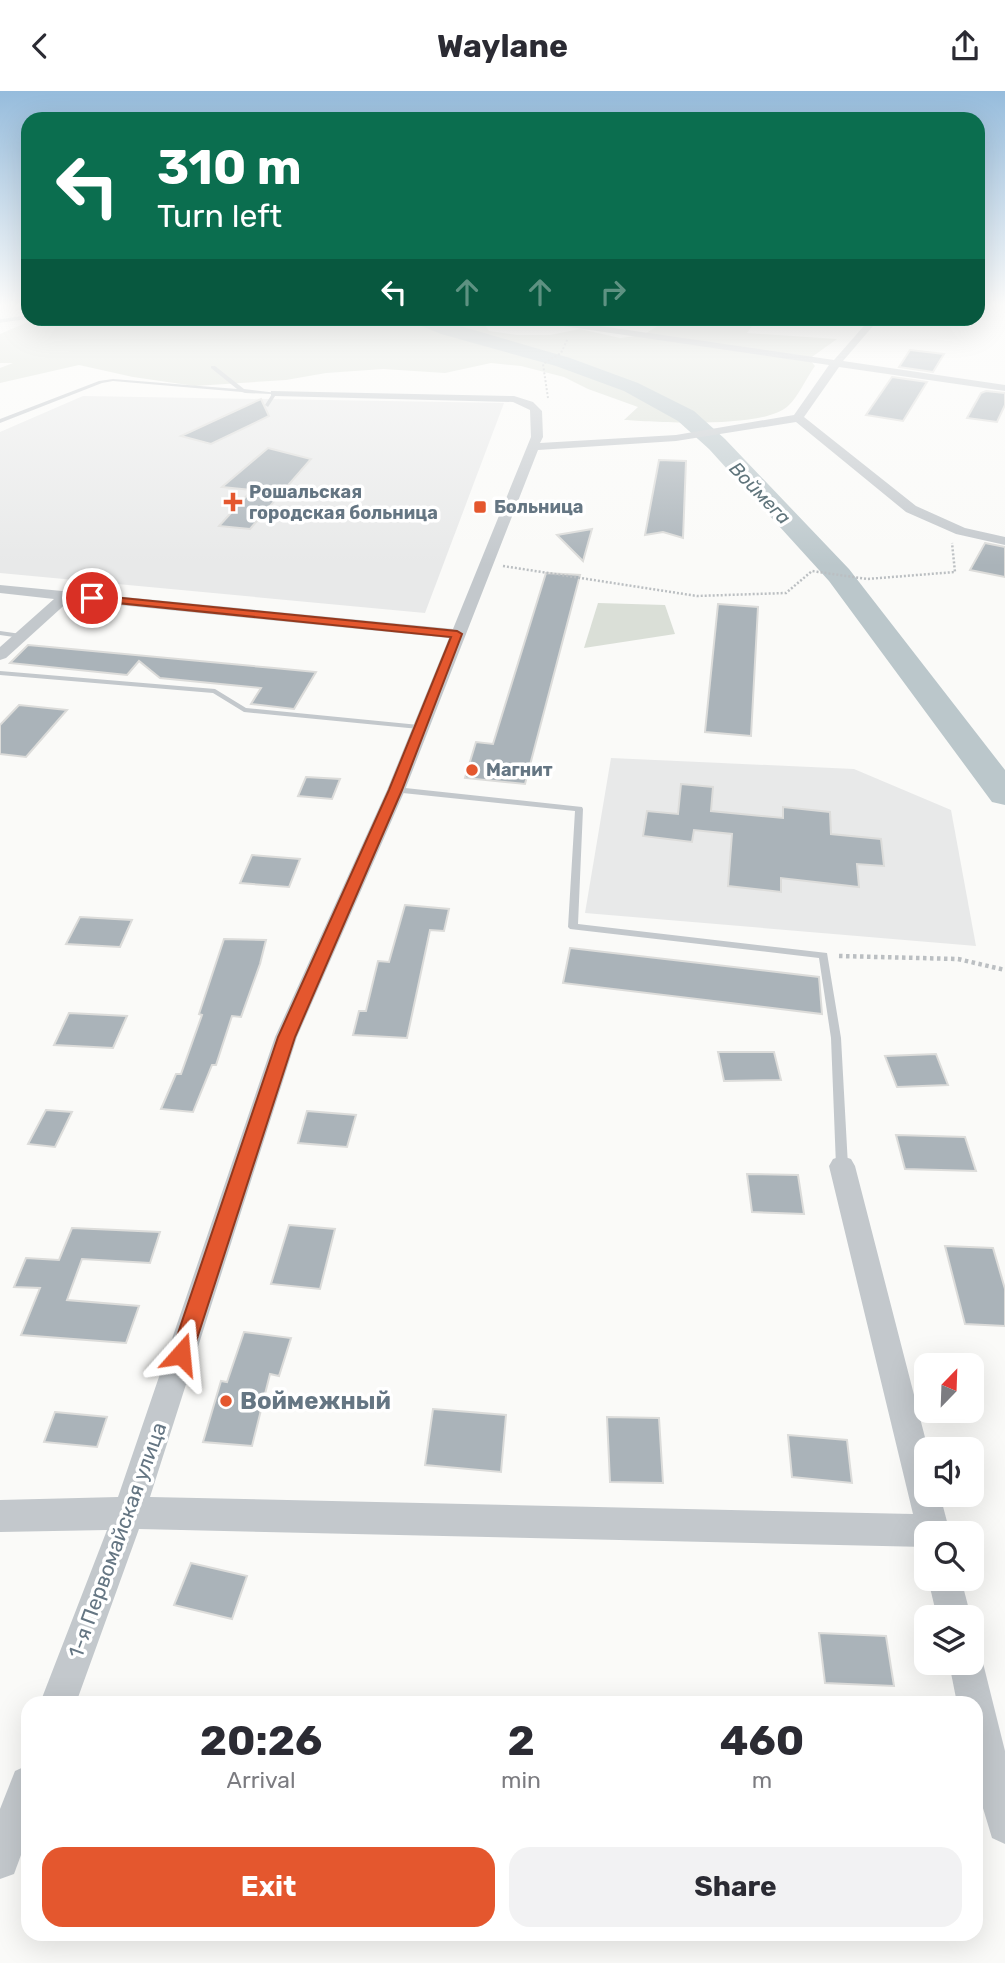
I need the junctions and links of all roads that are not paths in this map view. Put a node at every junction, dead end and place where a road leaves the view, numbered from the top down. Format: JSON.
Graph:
{"nodes":[{"id":1,"x":77,"y":391,"type":"edge"},
{"id":2,"x":228,"y":391,"type":"edge"},
{"id":3,"x":816,"y":391,"type":"edge"},
{"id":4,"x":245,"y":393,"type":"joint"},
{"id":5,"x":275,"y":393,"type":"junction"},
{"id":6,"x":268,"y":405,"type":"dead end"},
{"id":7,"x":798,"y":418,"type":"junction"},
{"id":8,"x":0,"y":421,"type":"edge"},
{"id":9,"x":535,"y":447,"type":"junction"},
{"id":10,"x":1005,"y":541,"type":"edge"},
{"id":11,"x":0,"y":589,"type":"edge"},
{"id":12,"x":66,"y":596,"type":"junction"},
{"id":13,"x":0,"y":633,"type":"edge"},
{"id":14,"x":457,"y":634,"type":"junction"},
{"id":15,"x":21,"y":636,"type":"junction"},
{"id":16,"x":0,"y":655,"type":"edge"},
{"id":17,"x":0,"y":673,"type":"edge"},
{"id":18,"x":419,"y":727,"type":"junction"},
{"id":19,"x":396,"y":790,"type":"junction"},
{"id":20,"x":842,"y":1166,"type":"joint"},
{"id":21,"x":129,"y":1513,"type":"junction"},
{"id":22,"x":0,"y":1516,"type":"edge"},
{"id":23,"x":931,"y":1521,"type":"edge"},
{"id":24,"x":914,"y":1532,"type":"edge"},
{"id":25,"x":968,"y":1675,"type":"edge"},
{"id":26,"x":61,"y":1696,"type":"edge"},
{"id":27,"x":974,"y":1696,"type":"edge"},
{"id":28,"x":983,"y":1734,"type":"edge"},
{"id":29,"x":21,"y":1803,"type":"edge"},
{"id":30,"x":1005,"y":1825,"type":"edge"},
{"id":31,"x":0,"y":1860,"type":"edge"}],
"edges":[{"from":1,"to":8,"type":"lane"},
{"from":2,"to":4,"type":"lane"},
{"from":3,"to":7,"type":"street"},
{"from":4,"to":5,"type":"lane"},
{"from":5,"to":6,"type":"lane"},
{"from":5,"to":9,"type":"street","name":"1-я Первомайская улица"},
{"from":7,"to":9,"type":"street"},
{"from":7,"to":10,"type":"street"},
{"from":9,"to":14,"type":"street","name":"1-я Первомайская улица"},
{"from":11,"to":12,"type":"street"},
{"from":12,"to":14,"type":"street"},
{"from":12,"to":15,"type":"street"},
{"from":13,"to":15,"type":"lane"},
{"from":14,"to":18,"type":"street","name":"1-я Первомайская улица"},
{"from":15,"to":16,"type":"street"},
{"from":17,"to":18,"type":"lane"},
{"from":18,"to":19,"type":"street","name":"1-я Первомайская улица"},
{"from":19,"to":20,"type":"lane"},
{"from":19,"to":21,"type":"street","name":"1-я Первомайская улица"},
{"from":20,"to":23,"type":"street"},
{"from":21,"to":22,"type":"street"},
{"from":21,"to":24,"type":"street"},
{"from":21,"to":26,"type":"street","name":"1-я Первомайская улица"},
{"from":25,"to":27,"type":"street"},
{"from":28,"to":30,"type":"street"},
{"from":29,"to":31,"type":"street"}]}
